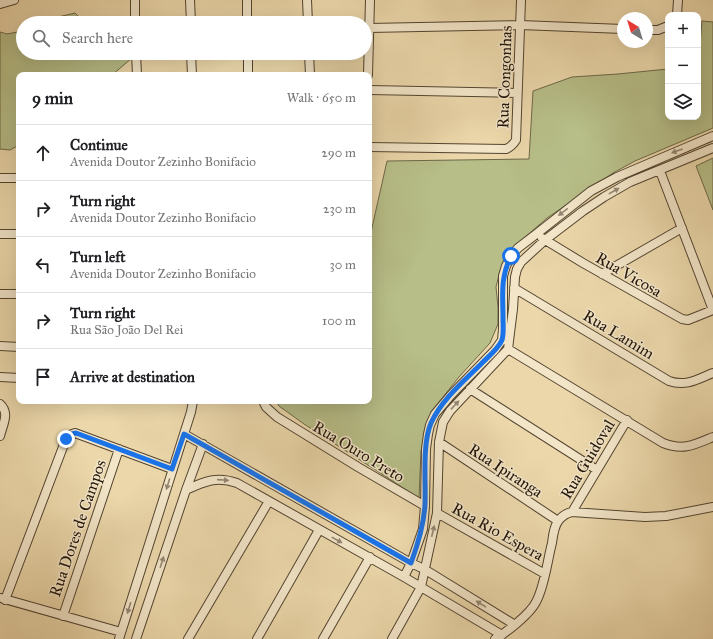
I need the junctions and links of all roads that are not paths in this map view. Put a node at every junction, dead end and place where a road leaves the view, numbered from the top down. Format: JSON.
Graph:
{"nodes":[{"id":1,"x":14,"y":0,"type":"edge"},
{"id":2,"x":190,"y":0,"type":"edge"},
{"id":3,"x":246,"y":0,"type":"edge"},
{"id":4,"x":307,"y":0,"type":"edge"},
{"id":5,"x":370,"y":0,"type":"edge"},
{"id":6,"x":522,"y":0,"type":"edge"},
{"id":7,"x":678,"y":0,"type":"edge"},
{"id":8,"x":135,"y":1,"type":"edge"},
{"id":9,"x":0,"y":4,"type":"edge"},
{"id":10,"x":677,"y":12,"type":"edge"},
{"id":11,"x":135,"y":16,"type":"edge"},
{"id":12,"x":191,"y":16,"type":"edge"},
{"id":13,"x":247,"y":16,"type":"edge"},
{"id":14,"x":308,"y":16,"type":"edge"},
{"id":15,"x":369,"y":16,"type":"edge"},
{"id":16,"x":520,"y":25,"type":"junction"},
{"id":17,"x":665,"y":27,"type":"edge"},
{"id":18,"x":372,"y":28,"type":"edge"},
{"id":19,"x":617,"y":29,"type":"edge"},
{"id":20,"x":653,"y":30,"type":"edge"},
{"id":21,"x":136,"y":60,"type":"edge"},
{"id":22,"x":191,"y":60,"type":"edge"},
{"id":23,"x":248,"y":60,"type":"edge"},
{"id":24,"x":309,"y":60,"type":"edge"},
{"id":25,"x":368,"y":60,"type":"edge"},
{"id":26,"x":137,"y":72,"type":"edge"},
{"id":27,"x":192,"y":72,"type":"edge"},
{"id":28,"x":248,"y":72,"type":"edge"},
{"id":29,"x":310,"y":72,"type":"edge"},
{"id":30,"x":368,"y":72,"type":"edge"},
{"id":31,"x":372,"y":90,"type":"edge"},
{"id":32,"x":518,"y":93,"type":"junction"},
{"id":33,"x":713,"y":136,"type":"edge"},
{"id":34,"x":372,"y":147,"type":"edge"},
{"id":35,"x":713,"y":148,"type":"edge"},
{"id":36,"x":660,"y":170,"type":"junction"},
{"id":37,"x":0,"y":178,"type":"edge"},
{"id":38,"x":16,"y":178,"type":"edge"},
{"id":39,"x":682,"y":228,"type":"junction"},
{"id":40,"x":0,"y":234,"type":"edge"},
{"id":41,"x":16,"y":234,"type":"edge"},
{"id":42,"x":535,"y":235,"type":"junction"},
{"id":43,"x":545,"y":240,"type":"junction"},
{"id":44,"x":602,"y":274,"type":"junction"},
{"id":45,"x":514,"y":288,"type":"junction"},
{"id":46,"x":0,"y":294,"type":"edge"},
{"id":47,"x":16,"y":294,"type":"edge"},
{"id":48,"x":713,"y":310,"type":"edge"},
{"id":49,"x":0,"y":346,"type":"edge"},
{"id":50,"x":16,"y":347,"type":"edge"},
{"id":51,"x":508,"y":349,"type":"junction"},
{"id":52,"x":713,"y":372,"type":"edge"},
{"id":53,"x":0,"y":377,"type":"edge"},
{"id":54,"x":16,"y":378,"type":"edge"},
{"id":55,"x":470,"y":389,"type":"junction"},
{"id":56,"x":0,"y":404,"type":"edge"},
{"id":57,"x":192,"y":404,"type":"edge"},
{"id":58,"x":264,"y":404,"type":"edge"},
{"id":59,"x":627,"y":420,"type":"junction"},
{"id":60,"x":184,"y":434,"type":"junction"},
{"id":61,"x":0,"y":436,"type":"edge"},
{"id":62,"x":713,"y":437,"type":"edge"},
{"id":63,"x":439,"y":442,"type":"junction"},
{"id":64,"x":203,"y":444,"type":"junction"},
{"id":65,"x":119,"y":449,"type":"junction"},
{"id":66,"x":172,"y":469,"type":"junction"},
{"id":67,"x":597,"y":470,"type":"junction"},
{"id":68,"x":186,"y":490,"type":"junction"},
{"id":69,"x":269,"y":502,"type":"junction"},
{"id":70,"x":425,"y":506,"type":"junction"},
{"id":71,"x":713,"y":507,"type":"edge"},
{"id":72,"x":572,"y":512,"type":"junction"},
{"id":73,"x":437,"y":513,"type":"junction"},
{"id":74,"x":558,"y":521,"type":"junction"},
{"id":75,"x":319,"y":530,"type":"junction"},
{"id":76,"x":370,"y":557,"type":"junction"},
{"id":77,"x":411,"y":563,"type":"junction"},
{"id":78,"x":424,"y":569,"type":"junction"},
{"id":79,"x":545,"y":574,"type":"junction"},
{"id":80,"x":404,"y":577,"type":"junction"},
{"id":81,"x":421,"y":587,"type":"junction"},
{"id":82,"x":2,"y":599,"type":"edge"},
{"id":83,"x":63,"y":616,"type":"junction"},
{"id":84,"x":514,"y":624,"type":"junction"},
{"id":85,"x":120,"y":636,"type":"edge"},
{"id":86,"x":498,"y":637,"type":"edge"},
{"id":87,"x":136,"y":639,"type":"edge"},
{"id":88,"x":188,"y":639,"type":"edge"},
{"id":89,"x":257,"y":639,"type":"edge"},
{"id":90,"x":323,"y":639,"type":"edge"},
{"id":91,"x":392,"y":639,"type":"edge"}],
"edges":[{"from":1,"to":9,"type":"street"},
{"from":2,"to":12,"type":"street"},
{"from":3,"to":13,"type":"street"},
{"from":4,"to":14,"type":"street"},
{"from":5,"to":15,"type":"street"},
{"from":6,"to":16,"type":"street","name":"Rua Congonhas"},
{"from":7,"to":10,"type":"street"},
{"from":8,"to":11,"type":"street"},
{"from":16,"to":18,"type":"street"},
{"from":16,"to":19,"type":"street"},
{"from":16,"to":32,"type":"street","name":"Rua Congonhas"},
{"from":17,"to":20,"type":"street"},
{"from":21,"to":26,"type":"street"},
{"from":22,"to":27,"type":"street"},
{"from":23,"to":28,"type":"street"},
{"from":24,"to":29,"type":"street"},
{"from":25,"to":30,"type":"street"},
{"from":31,"to":32,"type":"street"},
{"from":32,"to":34,"type":"street","name":"Rua Congonhas"},
{"from":33,"to":42,"type":"street","one_way":true},
{"from":35,"to":36,"type":"street"},
{"from":36,"to":39,"type":"street"},
{"from":43,"to":36,"type":"street","one_way":true},
{"from":37,"to":38,"type":"street"},
{"from":39,"to":44,"type":"street"},
{"from":39,"to":48,"type":"street"},
{"from":40,"to":41,"type":"street"},
{"from":42,"to":43,"type":"street","name":"Rua Vicosa"},
{"from":42,"to":70,"type":"street"},
{"from":43,"to":44,"type":"street","name":"Rua Vicosa"},
{"from":43,"to":45,"type":"street"},
{"from":44,"to":48,"type":"street","name":"Rua Vicosa"},
{"from":45,"to":51,"type":"street"},
{"from":45,"to":52,"type":"street","name":"Rua Lamim"},
{"from":46,"to":47,"type":"street"},
{"from":49,"to":50,"type":"street"},
{"from":51,"to":55,"type":"street"},
{"from":51,"to":59,"type":"street"},
{"from":53,"to":54,"type":"street"},
{"from":63,"to":55,"type":"street","one_way":true},
{"from":55,"to":67,"type":"street"},
{"from":56,"to":61,"type":"street"},
{"from":57,"to":60,"type":"street"},
{"from":58,"to":70,"type":"street","name":"Rua Ouro Preto"},
{"from":59,"to":62,"type":"street"},
{"from":59,"to":67,"type":"street","name":"Rua Guidoval"},
{"from":60,"to":64,"type":"street"},
{"from":60,"to":66,"type":"street"},
{"from":63,"to":73,"type":"street"},
{"from":63,"to":74,"type":"street","name":"Rua Ipiranga"},
{"from":64,"to":68,"type":"street"},
{"from":64,"to":77,"type":"street"},
{"from":65,"to":66,"type":"street"},
{"from":65,"to":82,"type":"street"},
{"from":65,"to":83,"type":"street","name":"Rua Dores de Campos"},
{"from":66,"to":85,"type":"street","one_way":true},
{"from":67,"to":72,"type":"street","name":"Rua Guidoval"},
{"from":68,"to":69,"type":"street","one_way":true},
{"from":87,"to":68,"type":"street","one_way":true},
{"from":69,"to":75,"type":"street"},
{"from":69,"to":88,"type":"street"},
{"from":70,"to":77,"type":"street"},
{"from":71,"to":72,"type":"street"},
{"from":72,"to":74,"type":"street"},
{"from":78,"to":73,"type":"street","one_way":true},
{"from":73,"to":79,"type":"street","name":"Rua Rio Espera"},
{"from":74,"to":79,"type":"street"},
{"from":75,"to":76,"type":"street","one_way":true},
{"from":75,"to":89,"type":"street"},
{"from":76,"to":80,"type":"street"},
{"from":76,"to":90,"type":"street"},
{"from":77,"to":78,"type":"street"},
{"from":77,"to":80,"type":"street"},
{"from":78,"to":81,"type":"street"},
{"from":84,"to":78,"type":"street","one_way":true},
{"from":79,"to":84,"type":"street"},
{"from":80,"to":81,"type":"street"},
{"from":81,"to":86,"type":"street"},
{"from":81,"to":91,"type":"street"},
{"from":82,"to":83,"type":"street"},
{"from":83,"to":85,"type":"street"},
{"from":84,"to":86,"type":"street"}]}
